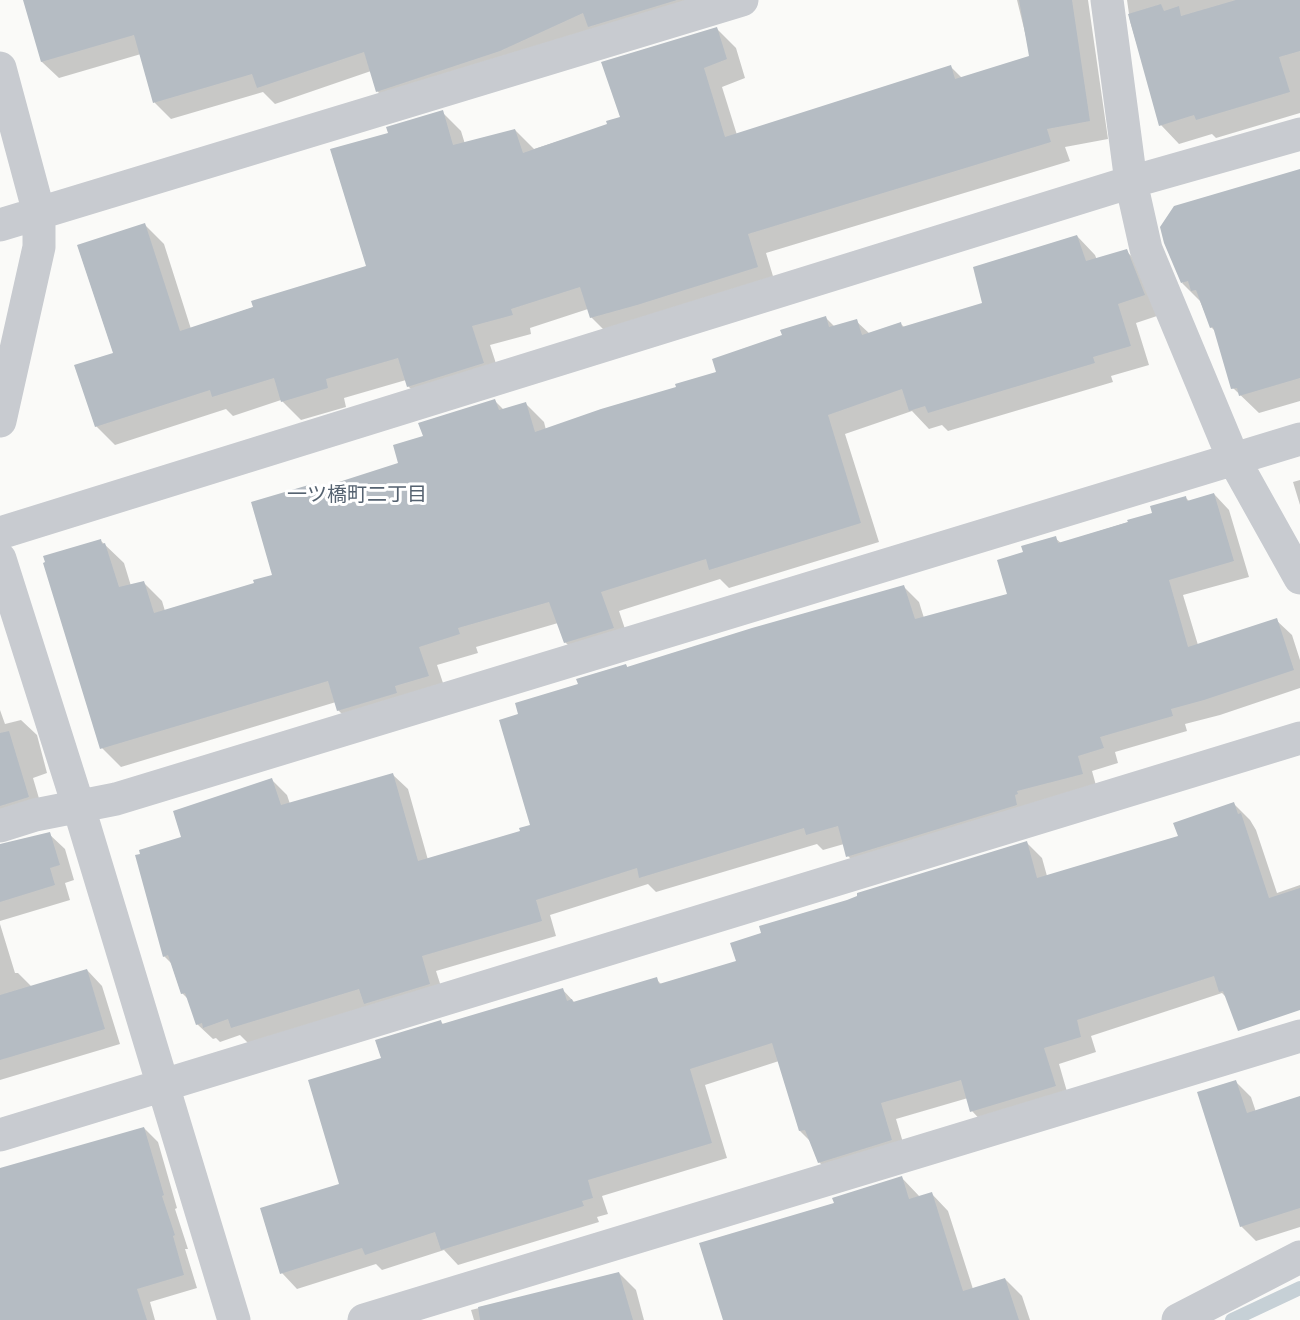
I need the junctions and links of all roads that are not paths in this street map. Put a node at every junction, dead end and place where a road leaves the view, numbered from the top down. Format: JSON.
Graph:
{"nodes":[{"id":1,"x":742,"y":0,"type":"edge"},
{"id":2,"x":1107,"y":0,"type":"edge"},
{"id":3,"x":0,"y":68,"type":"edge"},
{"id":4,"x":1300,"y":134,"type":"edge"},
{"id":5,"x":1131,"y":182,"type":"junction"},
{"id":6,"x":39,"y":213,"type":"junction"},
{"id":7,"x":0,"y":225,"type":"edge"},
{"id":8,"x":0,"y":421,"type":"edge"},
{"id":9,"x":1300,"y":439,"type":"edge"},
{"id":10,"x":1233,"y":458,"type":"junction"},
{"id":11,"x":0,"y":533,"type":"edge"},
{"id":12,"x":0,"y":559,"type":"edge"},
{"id":13,"x":1300,"y":578,"type":"edge"},
{"id":14,"x":1300,"y":738,"type":"edge"},
{"id":15,"x":79,"y":808,"type":"junction"},
{"id":16,"x":0,"y":826,"type":"edge"},
{"id":17,"x":1299,"y":1042,"type":"edge"},
{"id":18,"x":162,"y":1084,"type":"junction"},
{"id":19,"x":0,"y":1135,"type":"edge"},
{"id":20,"x":1300,"y":1257,"type":"edge"},
{"id":21,"x":234,"y":1320,"type":"edge"},
{"id":22,"x":364,"y":1320,"type":"edge"},
{"id":23,"x":1178,"y":1320,"type":"edge"}],
"edges":[{"from":1,"to":6,"type":"street"},
{"from":2,"to":5,"type":"street"},
{"from":3,"to":6,"type":"street"},
{"from":4,"to":5,"type":"street"},
{"from":5,"to":10,"type":"street"},
{"from":5,"to":11,"type":"street"},
{"from":6,"to":7,"type":"street"},
{"from":6,"to":8,"type":"street"},
{"from":9,"to":10,"type":"street"},
{"from":10,"to":13,"type":"street"},
{"from":10,"to":15,"type":"street"},
{"from":12,"to":15,"type":"street"},
{"from":14,"to":18,"type":"street"},
{"from":15,"to":16,"type":"street"},
{"from":15,"to":18,"type":"street"},
{"from":17,"to":22,"type":"street"},
{"from":18,"to":19,"type":"street"},
{"from":18,"to":21,"type":"street"},
{"from":20,"to":23,"type":"street"}]}
